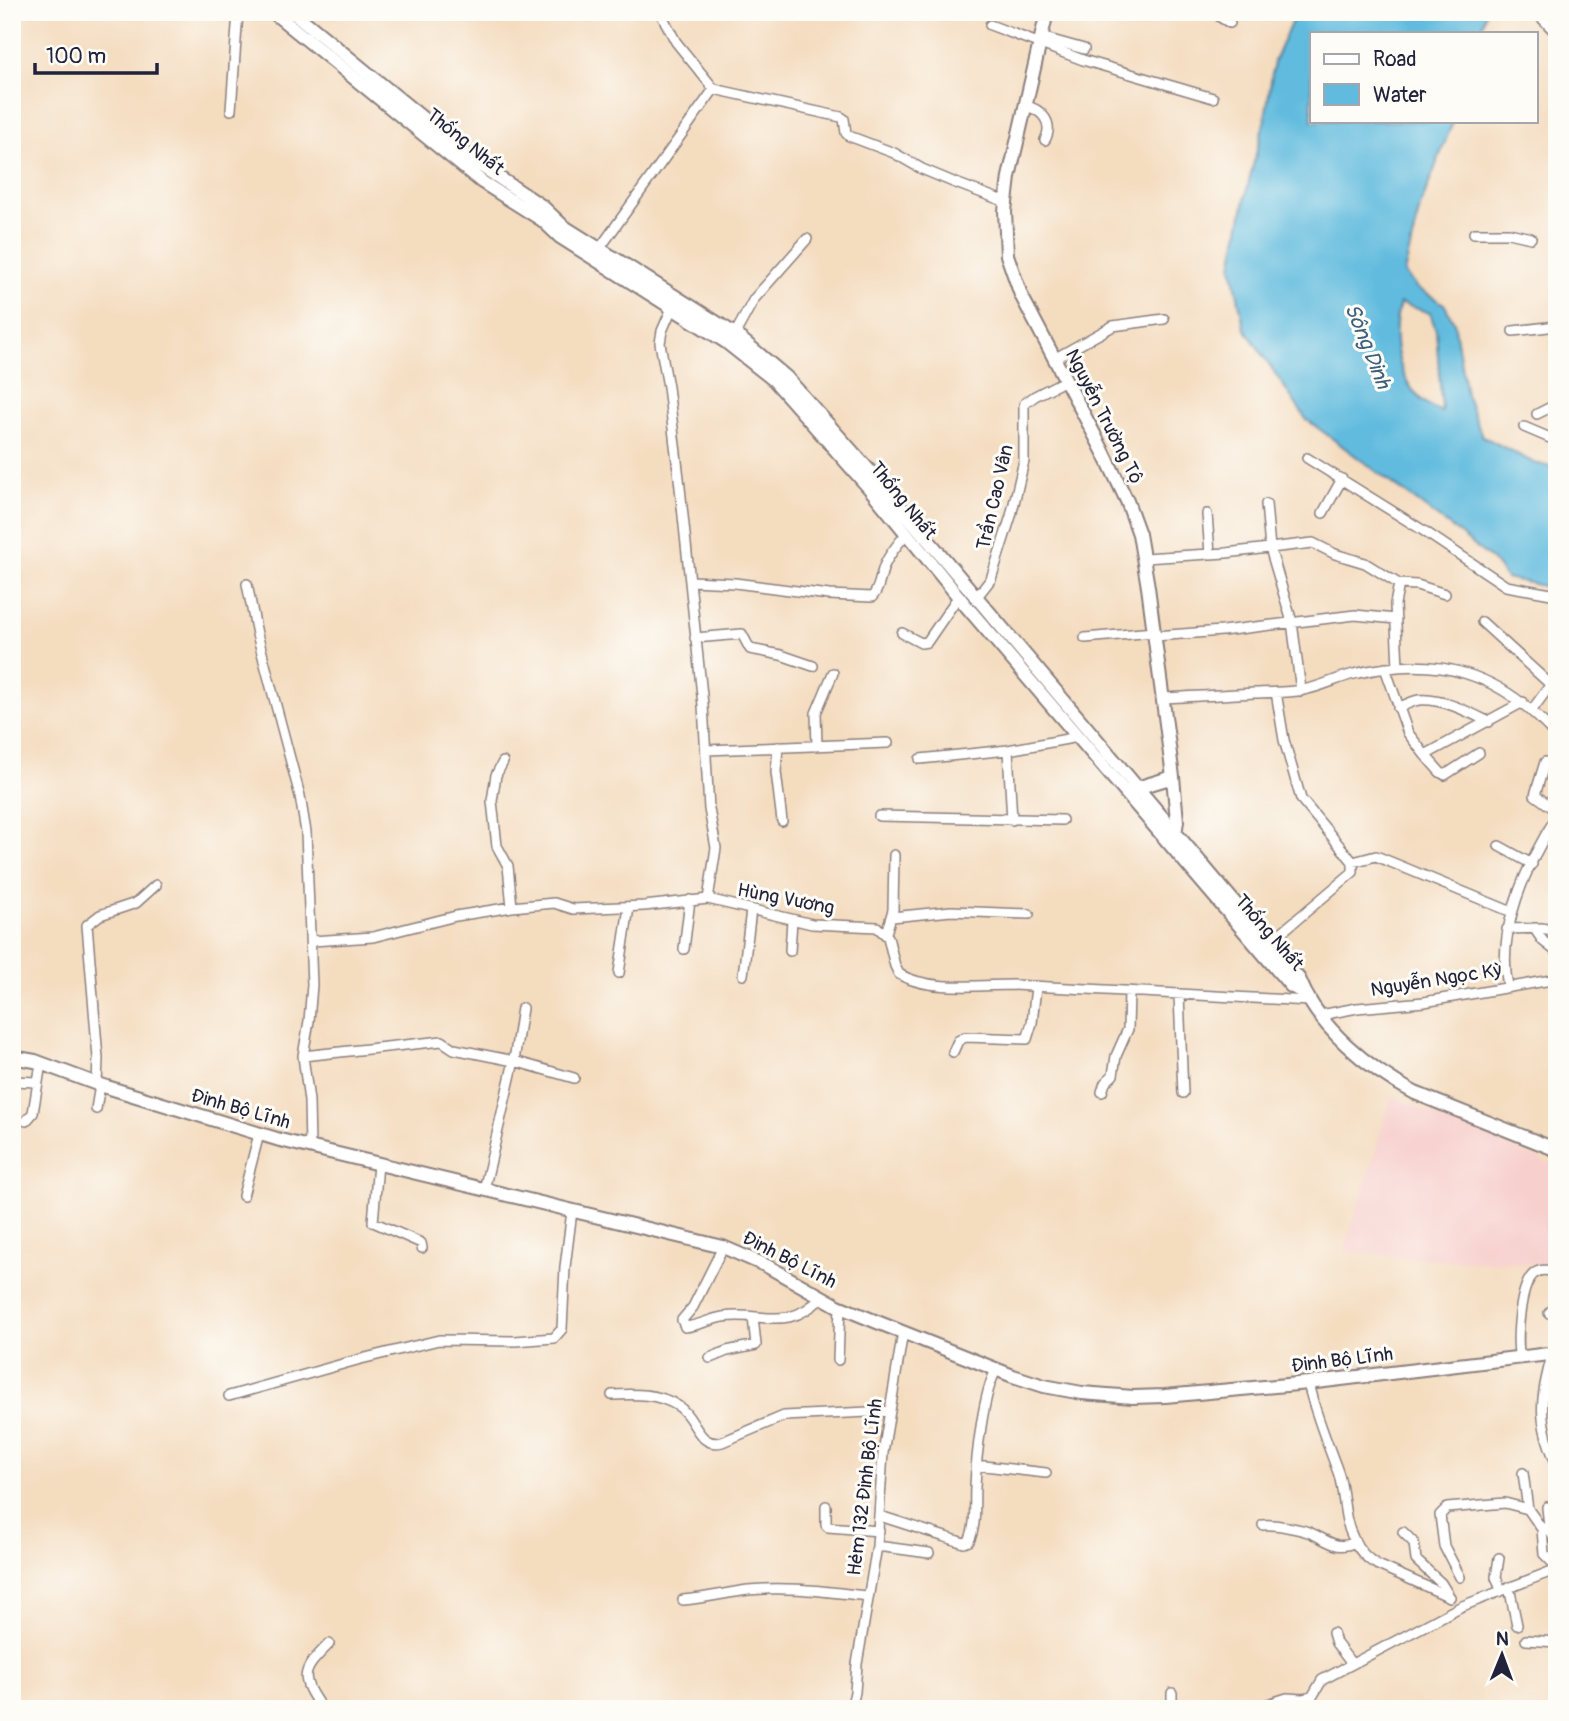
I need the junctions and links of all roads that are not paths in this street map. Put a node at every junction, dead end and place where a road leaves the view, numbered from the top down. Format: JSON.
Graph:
{"nodes":[{"id":1,"x":238,"y":12,"type":"edge"},
{"id":2,"x":273,"y":12,"type":"edge"},
{"id":3,"x":293,"y":12,"type":"edge"},
{"id":4,"x":660,"y":12,"type":"edge"},
{"id":5,"x":1047,"y":12,"type":"edge"},
{"id":6,"x":1217,"y":12,"type":"edge"},
{"id":7,"x":1536,"y":12,"type":"edge"},
{"id":8,"x":1230,"y":23,"type":"dead end"},
{"id":9,"x":990,"y":25,"type":"dead end"},
{"id":10,"x":1557,"y":34,"type":"edge"},
{"id":11,"x":1041,"y":40,"type":"junction"},
{"id":12,"x":1084,"y":49,"type":"dead end"},
{"id":13,"x":358,"y":72,"type":"junction"},
{"id":14,"x":714,"y":89,"type":"junction"},
{"id":15,"x":1213,"y":98,"type":"dead end"},
{"id":16,"x":1025,"y":106,"type":"junction"},
{"id":17,"x":231,"y":110,"type":"dead end"},
{"id":18,"x":1045,"y":139,"type":"dead end"},
{"id":19,"x":1006,"y":202,"type":"junction"},
{"id":20,"x":1474,"y":233,"type":"dead end"},
{"id":21,"x":1531,"y":238,"type":"dead end"},
{"id":22,"x":807,"y":239,"type":"dead end"},
{"id":23,"x":600,"y":248,"type":"junction"},
{"id":24,"x":611,"y":262,"type":"junction"},
{"id":25,"x":671,"y":308,"type":"junction"},
{"id":26,"x":1164,"y":319,"type":"dead end"},
{"id":27,"x":1557,"y":326,"type":"edge"},
{"id":28,"x":1513,"y":331,"type":"dead end"},
{"id":29,"x":735,"y":334,"type":"junction"},
{"id":30,"x":1054,"y":359,"type":"junction"},
{"id":31,"x":1066,"y":380,"type":"junction"},
{"id":32,"x":1557,"y":404,"type":"edge"},
{"id":33,"x":1537,"y":414,"type":"dead end"},
{"id":34,"x":1524,"y":427,"type":"dead end"},
{"id":35,"x":1557,"y":441,"type":"edge"},
{"id":36,"x":1307,"y":458,"type":"dead end"},
{"id":37,"x":1342,"y":479,"type":"junction"},
{"id":38,"x":1266,"y":504,"type":"dead end"},
{"id":39,"x":1323,"y":513,"type":"dead end"},
{"id":40,"x":1207,"y":514,"type":"dead end"},
{"id":41,"x":906,"y":534,"type":"junction"},
{"id":42,"x":1270,"y":548,"type":"junction"},
{"id":43,"x":1210,"y":554,"type":"junction"},
{"id":44,"x":1144,"y":558,"type":"junction"},
{"id":45,"x":690,"y":581,"type":"junction"},
{"id":46,"x":247,"y":584,"type":"dead end"},
{"id":47,"x":1399,"y":584,"type":"junction"},
{"id":48,"x":1445,"y":594,"type":"dead end"},
{"id":49,"x":1557,"y":595,"type":"edge"},
{"id":50,"x":958,"y":597,"type":"junction"},
{"id":51,"x":976,"y":598,"type":"junction"},
{"id":52,"x":1396,"y":619,"type":"junction"},
{"id":53,"x":1292,"y":622,"type":"junction"},
{"id":54,"x":1482,"y":622,"type":"dead end"},
{"id":55,"x":989,"y":623,"type":"junction"},
{"id":56,"x":902,"y":633,"type":"dead end"},
{"id":57,"x":1155,"y":634,"type":"junction"},
{"id":58,"x":695,"y":638,"type":"junction"},
{"id":59,"x":1086,"y":638,"type":"dead end"},
{"id":60,"x":813,"y":666,"type":"dead end"},
{"id":61,"x":1398,"y":667,"type":"junction"},
{"id":62,"x":1385,"y":668,"type":"junction"},
{"id":63,"x":834,"y":673,"type":"dead end"},
{"id":64,"x":1554,"y":680,"type":"edge"},
{"id":65,"x":1301,"y":691,"type":"junction"},
{"id":66,"x":1276,"y":692,"type":"junction"},
{"id":67,"x":1164,"y":698,"type":"junction"},
{"id":68,"x":1523,"y":702,"type":"junction"},
{"id":69,"x":1398,"y":708,"type":"junction"},
{"id":70,"x":1532,"y":710,"type":"junction"},
{"id":71,"x":1489,"y":722,"type":"junction"},
{"id":72,"x":1078,"y":737,"type":"junction"},
{"id":73,"x":1557,"y":737,"type":"edge"},
{"id":74,"x":888,"y":743,"type":"dead end"},
{"id":75,"x":817,"y":746,"type":"junction"},
{"id":76,"x":778,"y":747,"type":"junction"},
{"id":77,"x":706,"y":750,"type":"junction"},
{"id":78,"x":1008,"y":750,"type":"junction"},
{"id":79,"x":1479,"y":753,"type":"dead end"},
{"id":80,"x":1424,"y":755,"type":"junction"},
{"id":81,"x":920,"y":759,"type":"dead end"},
{"id":82,"x":503,"y":762,"type":"dead end"},
{"id":83,"x":1545,"y":762,"type":"dead end"},
{"id":84,"x":1173,"y":776,"type":"junction"},
{"id":85,"x":1131,"y":790,"type":"junction"},
{"id":86,"x":1557,"y":811,"type":"edge"},
{"id":87,"x":879,"y":816,"type":"dead end"},
{"id":88,"x":1557,"y":816,"type":"edge"},
{"id":89,"x":1012,"y":820,"type":"junction"},
{"id":90,"x":1062,"y":820,"type":"dead end"},
{"id":91,"x":782,"y":821,"type":"dead end"},
{"id":92,"x":1171,"y":837,"type":"junction"},
{"id":93,"x":1499,"y":845,"type":"dead end"},
{"id":94,"x":894,"y":855,"type":"dead end"},
{"id":95,"x":1353,"y":862,"type":"junction"},
{"id":96,"x":1532,"y":864,"type":"junction"},
{"id":97,"x":156,"y":886,"type":"dead end"},
{"id":98,"x":708,"y":899,"type":"junction"},
{"id":99,"x":690,"y":900,"type":"junction"},
{"id":100,"x":512,"y":906,"type":"junction"},
{"id":101,"x":629,"y":907,"type":"junction"},
{"id":102,"x":751,"y":910,"type":"junction"},
{"id":103,"x":1512,"y":912,"type":"junction"},
{"id":104,"x":1029,"y":914,"type":"dead end"},
{"id":105,"x":892,"y":916,"type":"junction"},
{"id":106,"x":792,"y":920,"type":"junction"},
{"id":107,"x":1534,"y":928,"type":"junction"},
{"id":108,"x":1507,"y":929,"type":"junction"},
{"id":109,"x":1557,"y":931,"type":"edge"},
{"id":110,"x":886,"y":933,"type":"junction"},
{"id":111,"x":312,"y":941,"type":"junction"},
{"id":112,"x":1269,"y":943,"type":"junction"},
{"id":113,"x":684,"y":949,"type":"dead end"},
{"id":114,"x":790,"y":951,"type":"dead end"},
{"id":115,"x":1557,"y":952,"type":"edge"},
{"id":116,"x":619,"y":973,"type":"dead end"},
{"id":117,"x":743,"y":975,"type":"dead end"},
{"id":118,"x":1557,"y":979,"type":"edge"},
{"id":119,"x":1036,"y":986,"type":"junction"},
{"id":120,"x":1508,"y":986,"type":"junction"},
{"id":121,"x":1129,"y":992,"type":"junction"},
{"id":122,"x":1179,"y":995,"type":"junction"},
{"id":123,"x":1307,"y":997,"type":"junction"},
{"id":124,"x":522,"y":1009,"type":"dead end"},
{"id":125,"x":1321,"y":1016,"type":"junction"},
{"id":126,"x":953,"y":1052,"type":"dead end"},
{"id":127,"x":303,"y":1055,"type":"junction"},
{"id":128,"x":12,"y":1056,"type":"edge"},
{"id":129,"x":514,"y":1061,"type":"junction"},
{"id":130,"x":41,"y":1063,"type":"junction"},
{"id":131,"x":575,"y":1078,"type":"dead end"},
{"id":132,"x":12,"y":1081,"type":"edge"},
{"id":133,"x":38,"y":1082,"type":"junction"},
{"id":134,"x":99,"y":1084,"type":"junction"},
{"id":135,"x":1102,"y":1092,"type":"dead end"},
{"id":136,"x":1183,"y":1093,"type":"dead end"},
{"id":137,"x":96,"y":1109,"type":"dead end"},
{"id":138,"x":26,"y":1121,"type":"dead end"},
{"id":139,"x":259,"y":1135,"type":"junction"},
{"id":140,"x":310,"y":1148,"type":"junction"},
{"id":141,"x":1557,"y":1150,"type":"edge"},
{"id":142,"x":378,"y":1164,"type":"junction"},
{"id":143,"x":484,"y":1191,"type":"junction"},
{"id":144,"x":243,"y":1196,"type":"dead end"},
{"id":145,"x":572,"y":1212,"type":"junction"},
{"id":146,"x":723,"y":1247,"type":"junction"},
{"id":147,"x":422,"y":1248,"type":"dead end"},
{"id":148,"x":1557,"y":1273,"type":"edge"},
{"id":149,"x":822,"y":1297,"type":"junction"},
{"id":150,"x":1557,"y":1305,"type":"edge"},
{"id":151,"x":840,"y":1307,"type":"junction"},
{"id":152,"x":1549,"y":1313,"type":"dead end"},
{"id":153,"x":753,"y":1317,"type":"junction"},
{"id":154,"x":903,"y":1332,"type":"junction"},
{"id":155,"x":1554,"y":1354,"type":"edge"},
{"id":156,"x":710,"y":1358,"type":"dead end"},
{"id":157,"x":1520,"y":1359,"type":"junction"},
{"id":158,"x":838,"y":1360,"type":"dead end"},
{"id":159,"x":997,"y":1369,"type":"junction"},
{"id":160,"x":1308,"y":1382,"type":"junction"},
{"id":161,"x":612,"y":1395,"type":"dead end"},
{"id":162,"x":229,"y":1396,"type":"dead end"},
{"id":163,"x":890,"y":1411,"type":"junction"},
{"id":164,"x":976,"y":1465,"type":"junction"},
{"id":165,"x":1557,"y":1465,"type":"edge"},
{"id":166,"x":1046,"y":1473,"type":"dead end"},
{"id":167,"x":1523,"y":1473,"type":"dead end"},
{"id":168,"x":826,"y":1506,"type":"dead end"},
{"id":169,"x":1547,"y":1507,"type":"dead end"},
{"id":170,"x":1528,"y":1509,"type":"junction"},
{"id":171,"x":880,"y":1516,"type":"junction"},
{"id":172,"x":1263,"y":1525,"type":"dead end"},
{"id":173,"x":879,"y":1531,"type":"junction"},
{"id":174,"x":1403,"y":1532,"type":"dead end"},
{"id":175,"x":1354,"y":1542,"type":"junction"},
{"id":176,"x":877,"y":1546,"type":"junction"},
{"id":177,"x":1557,"y":1546,"type":"edge"},
{"id":178,"x":929,"y":1553,"type":"dead end"},
{"id":179,"x":1500,"y":1558,"type":"dead end"},
{"id":180,"x":1557,"y":1568,"type":"edge"},
{"id":181,"x":1460,"y":1577,"type":"dead end"},
{"id":182,"x":1505,"y":1588,"type":"junction"},
{"id":183,"x":868,"y":1596,"type":"junction"},
{"id":184,"x":1450,"y":1597,"type":"junction"},
{"id":185,"x":683,"y":1600,"type":"dead end"},
{"id":186,"x":1460,"y":1607,"type":"junction"},
{"id":187,"x":1517,"y":1625,"type":"dead end"},
{"id":188,"x":1333,"y":1633,"type":"dead end"},
{"id":189,"x":1526,"y":1640,"type":"dead end"},
{"id":190,"x":1557,"y":1642,"type":"edge"},
{"id":191,"x":329,"y":1644,"type":"dead end"},
{"id":192,"x":1351,"y":1663,"type":"junction"},
{"id":193,"x":1172,"y":1693,"type":"dead end"},
{"id":194,"x":322,"y":1709,"type":"edge"},
{"id":195,"x":657,"y":1709,"type":"edge"},
{"id":196,"x":674,"y":1709,"type":"edge"},
{"id":197,"x":851,"y":1709,"type":"edge"},
{"id":198,"x":1172,"y":1709,"type":"edge"},
{"id":199,"x":1252,"y":1709,"type":"edge"}],
"edges":[{"from":1,"to":17,"type":"street"},
{"from":2,"to":13,"type":"main road","name":"Thống Nhất"},
{"from":3,"to":13,"type":"main road","name":"Thống Nhất"},
{"from":4,"to":14,"type":"street"},
{"from":5,"to":11,"type":"main road","name":"Nguyễn Trường Tộ"},
{"from":6,"to":8,"type":"street"},
{"from":7,"to":10,"type":"street"},
{"from":9,"to":11,"type":"street"},
{"from":11,"to":12,"type":"street"},
{"from":11,"to":15,"type":"street"},
{"from":11,"to":16,"type":"main road","name":"Nguyễn Trường Tộ"},
{"from":13,"to":23,"type":"main road","name":"Thống Nhất"},
{"from":13,"to":24,"type":"main road","name":"Thống Nhất"},
{"from":14,"to":19,"type":"street"},
{"from":14,"to":23,"type":"street"},
{"from":16,"to":18,"type":"street"},
{"from":16,"to":19,"type":"main road","name":"Nguyễn Trường Tộ"},
{"from":19,"to":30,"type":"main road","name":"Nguyễn Trường Tộ"},
{"from":20,"to":21,"type":"street"},
{"from":22,"to":29,"type":"street"},
{"from":23,"to":24,"type":"main road","name":"Thống Nhất"},
{"from":24,"to":25,"type":"main road","name":"Thống Nhất"},
{"from":24,"to":29,"type":"main road","name":"Thống Nhất"},
{"from":25,"to":41,"type":"main road","name":"Thống Nhất"},
{"from":25,"to":45,"type":"street"},
{"from":26,"to":30,"type":"street"},
{"from":27,"to":28,"type":"street"},
{"from":29,"to":51,"type":"main road","name":"Thống Nhất"},
{"from":30,"to":31,"type":"main road","name":"Nguyễn Trường Tộ"},
{"from":31,"to":44,"type":"main road","name":"Nguyễn Trường Tộ"},
{"from":31,"to":51,"type":"street","name":"Trần Cao Vân"},
{"from":32,"to":33,"type":"street"},
{"from":34,"to":35,"type":"street"},
{"from":36,"to":37,"type":"street"},
{"from":37,"to":39,"type":"street"},
{"from":37,"to":49,"type":"street"},
{"from":38,"to":42,"type":"street"},
{"from":40,"to":43,"type":"street"},
{"from":41,"to":45,"type":"street"},
{"from":41,"to":50,"type":"main road","name":"Thống Nhất"},
{"from":42,"to":43,"type":"street"},
{"from":42,"to":47,"type":"street"},
{"from":42,"to":53,"type":"street"},
{"from":43,"to":44,"type":"street"},
{"from":44,"to":57,"type":"main road","name":"Nguyễn Trường Tộ"},
{"from":45,"to":58,"type":"street"},
{"from":46,"to":111,"type":"street"},
{"from":47,"to":48,"type":"street"},
{"from":47,"to":52,"type":"street"},
{"from":50,"to":55,"type":"main road","name":"Thống Nhất"},
{"from":50,"to":56,"type":"street"},
{"from":51,"to":55,"type":"main road","name":"Thống Nhất"},
{"from":52,"to":53,"type":"street"},
{"from":52,"to":61,"type":"street"},
{"from":53,"to":57,"type":"street"},
{"from":53,"to":65,"type":"street"},
{"from":54,"to":64,"type":"street"},
{"from":55,"to":72,"type":"main road","name":"Thống Nhất"},
{"from":55,"to":85,"type":"main road","name":"Thống Nhất"},
{"from":57,"to":59,"type":"street"},
{"from":57,"to":67,"type":"main road","name":"Nguyễn Trường Tộ"},
{"from":58,"to":60,"type":"street"},
{"from":58,"to":77,"type":"street"},
{"from":61,"to":62,"type":"street"},
{"from":61,"to":68,"type":"street"},
{"from":62,"to":65,"type":"street"},
{"from":62,"to":69,"type":"street"},
{"from":63,"to":75,"type":"street"},
{"from":64,"to":70,"type":"street"},
{"from":65,"to":66,"type":"street"},
{"from":66,"to":67,"type":"street"},
{"from":66,"to":95,"type":"street"},
{"from":67,"to":84,"type":"main road","name":"Nguyễn Trường Tộ"},
{"from":68,"to":70,"type":"street"},
{"from":68,"to":71,"type":"street"},
{"from":69,"to":71,"type":"street"},
{"from":69,"to":80,"type":"street"},
{"from":70,"to":73,"type":"street"},
{"from":71,"to":80,"type":"street"},
{"from":72,"to":78,"type":"street"},
{"from":72,"to":85,"type":"main road","name":"Thống Nhất"},
{"from":74,"to":75,"type":"street"},
{"from":75,"to":76,"type":"street"},
{"from":76,"to":77,"type":"street"},
{"from":76,"to":91,"type":"street"},
{"from":77,"to":98,"type":"street"},
{"from":78,"to":81,"type":"street"},
{"from":78,"to":89,"type":"street"},
{"from":79,"to":80,"type":"street"},
{"from":82,"to":100,"type":"street"},
{"from":83,"to":86,"type":"street"},
{"from":84,"to":85,"type":"main road"},
{"from":84,"to":92,"type":"main road","name":"Nguyễn Trường Tộ"},
{"from":85,"to":92,"type":"main road","name":"Thống Nhất"},
{"from":87,"to":89,"type":"street"},
{"from":88,"to":96,"type":"street"},
{"from":89,"to":90,"type":"street"},
{"from":92,"to":112,"type":"main road","name":"Thống Nhất"},
{"from":92,"to":123,"type":"main road","name":"Thống Nhất"},
{"from":93,"to":96,"type":"street"},
{"from":94,"to":105,"type":"street"},
{"from":95,"to":103,"type":"street"},
{"from":95,"to":112,"type":"street"},
{"from":96,"to":103,"type":"street"},
{"from":97,"to":134,"type":"street"},
{"from":98,"to":99,"type":"street","name":"Hùng Vương"},
{"from":98,"to":102,"type":"street","name":"Hùng Vương"},
{"from":99,"to":101,"type":"street","name":"Hùng Vương"},
{"from":99,"to":113,"type":"street"},
{"from":100,"to":101,"type":"street","name":"Hùng Vương"},
{"from":100,"to":111,"type":"street","name":"Hùng Vương"},
{"from":101,"to":116,"type":"street"},
{"from":102,"to":106,"type":"street","name":"Hùng Vương"},
{"from":102,"to":117,"type":"street"},
{"from":103,"to":108,"type":"street"},
{"from":104,"to":105,"type":"street"},
{"from":105,"to":110,"type":"street"},
{"from":106,"to":110,"type":"street","name":"Hùng Vương"},
{"from":106,"to":114,"type":"street"},
{"from":107,"to":108,"type":"street"},
{"from":107,"to":109,"type":"street"},
{"from":107,"to":115,"type":"street"},
{"from":108,"to":120,"type":"street"},
{"from":110,"to":119,"type":"street"},
{"from":111,"to":127,"type":"street"},
{"from":112,"to":123,"type":"main road","name":"Thống Nhất"},
{"from":118,"to":120,"type":"street","name":"Nguyễn Ngọc Kỳ"},
{"from":119,"to":121,"type":"street"},
{"from":119,"to":126,"type":"street"},
{"from":120,"to":125,"type":"street","name":"Nguyễn Ngọc Kỳ"},
{"from":121,"to":122,"type":"street"},
{"from":121,"to":135,"type":"street"},
{"from":122,"to":123,"type":"street"},
{"from":122,"to":136,"type":"street"},
{"from":123,"to":125,"type":"main road"},
{"from":124,"to":129,"type":"street"},
{"from":125,"to":141,"type":"main road"},
{"from":127,"to":129,"type":"street"},
{"from":127,"to":140,"type":"street"},
{"from":128,"to":130,"type":"main road","name":"Đinh Bộ Lĩnh"},
{"from":129,"to":131,"type":"street"},
{"from":129,"to":143,"type":"street"},
{"from":130,"to":133,"type":"street"},
{"from":130,"to":134,"type":"main road","name":"Đinh Bộ Lĩnh"},
{"from":132,"to":133,"type":"street"},
{"from":133,"to":138,"type":"street"},
{"from":134,"to":137,"type":"street"},
{"from":134,"to":139,"type":"main road","name":"Đinh Bộ Lĩnh"},
{"from":139,"to":140,"type":"main road","name":"Đinh Bộ Lĩnh"},
{"from":139,"to":144,"type":"street"},
{"from":140,"to":142,"type":"main road","name":"Đinh Bộ Lĩnh"},
{"from":142,"to":143,"type":"main road","name":"Đinh Bộ Lĩnh"},
{"from":142,"to":147,"type":"street"},
{"from":143,"to":145,"type":"main road","name":"Đinh Bộ Lĩnh"},
{"from":145,"to":146,"type":"main road","name":"Đinh Bộ Lĩnh"},
{"from":145,"to":162,"type":"street"},
{"from":146,"to":149,"type":"main road","name":"Đinh Bộ Lĩnh"},
{"from":146,"to":153,"type":"street"},
{"from":148,"to":157,"type":"street"},
{"from":149,"to":151,"type":"main road","name":"Đinh Bộ Lĩnh"},
{"from":149,"to":153,"type":"street"},
{"from":150,"to":152,"type":"street"},
{"from":151,"to":154,"type":"main road","name":"Đinh Bộ Lĩnh"},
{"from":151,"to":158,"type":"street"},
{"from":153,"to":156,"type":"street"},
{"from":154,"to":159,"type":"main road","name":"Đinh Bộ Lĩnh"},
{"from":154,"to":163,"type":"street","name":"Hẻm 132 Đinh Bộ Lĩnh"},
{"from":155,"to":157,"type":"main road","name":"Đinh Bộ Lĩnh"},
{"from":155,"to":165,"type":"street"},
{"from":157,"to":160,"type":"main road","name":"Đinh Bộ Lĩnh"},
{"from":159,"to":160,"type":"main road","name":"Đinh Bộ Lĩnh"},
{"from":159,"to":164,"type":"street"},
{"from":160,"to":175,"type":"street"},
{"from":161,"to":163,"type":"street"},
{"from":163,"to":171,"type":"street","name":"Hẻm 132 Đinh Bộ Lĩnh"},
{"from":164,"to":166,"type":"street"},
{"from":164,"to":171,"type":"street"},
{"from":167,"to":170,"type":"street"},
{"from":168,"to":173,"type":"street"},
{"from":169,"to":177,"type":"street"},
{"from":170,"to":180,"type":"street"},
{"from":170,"to":181,"type":"street"},
{"from":171,"to":173,"type":"street","name":"Hẻm 132 Đinh Bộ Lĩnh"},
{"from":172,"to":175,"type":"street"},
{"from":173,"to":176,"type":"street","name":"Hẻm 132 Đinh Bộ Lĩnh"},
{"from":174,"to":184,"type":"street"},
{"from":175,"to":184,"type":"street"},
{"from":176,"to":178,"type":"street"},
{"from":176,"to":183,"type":"street","name":"Hẻm 132 Đinh Bộ Lĩnh"},
{"from":179,"to":182,"type":"street"},
{"from":180,"to":182,"type":"street"},
{"from":182,"to":186,"type":"street"},
{"from":182,"to":187,"type":"street"},
{"from":183,"to":185,"type":"street"},
{"from":183,"to":197,"type":"street","name":"Hẻm 132 Đinh Bộ Lĩnh"},
{"from":184,"to":186,"type":"street"},
{"from":186,"to":192,"type":"street"},
{"from":188,"to":192,"type":"street"},
{"from":189,"to":190,"type":"street"},
{"from":191,"to":194,"type":"street"},
{"from":192,"to":199,"type":"street"},
{"from":193,"to":198,"type":"street"},
{"from":195,"to":196,"type":"street"}]}
